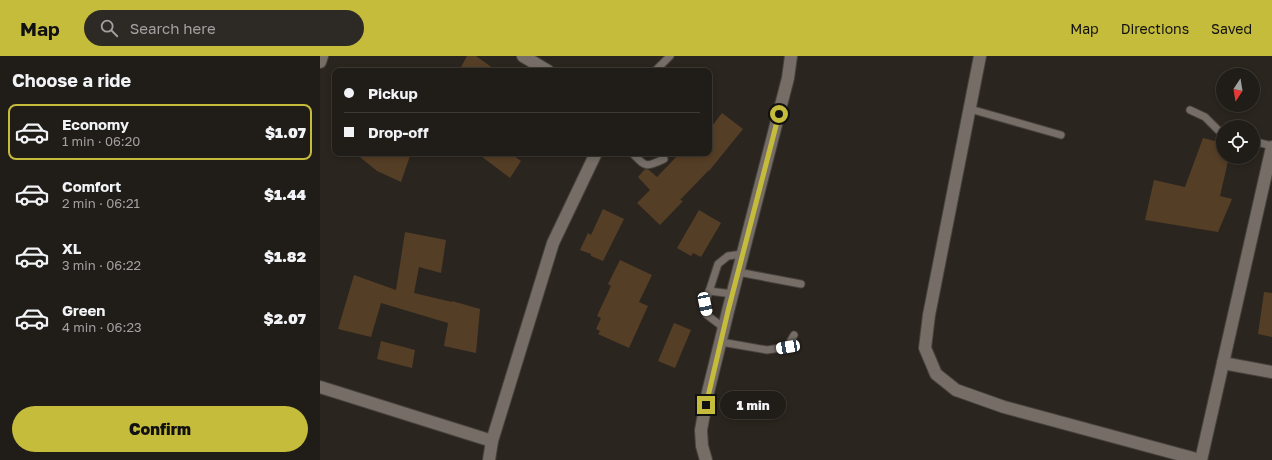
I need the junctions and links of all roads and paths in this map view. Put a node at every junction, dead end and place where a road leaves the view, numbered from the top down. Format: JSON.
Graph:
{"nodes":[{"id":1,"x":322,"y":56,"type":"edge"},
{"id":2,"x":522,"y":56,"type":"edge"},
{"id":3,"x":670,"y":56,"type":"edge"},
{"id":4,"x":791,"y":56,"type":"edge"},
{"id":5,"x":980,"y":56,"type":"edge"},
{"id":6,"x":320,"y":62,"type":"edge"},
{"id":7,"x":543,"y":68,"type":"edge"},
{"id":8,"x":659,"y":68,"type":"edge"},
{"id":9,"x":970,"y":109,"type":"junction"},
{"id":10,"x":1190,"y":110,"type":"dead end"},
{"id":11,"x":1216,"y":128,"type":"edge"},
{"id":12,"x":1061,"y":135,"type":"dead end"},
{"id":13,"x":1260,"y":143,"type":"edge"},
{"id":14,"x":1272,"y":147,"type":"edge"},
{"id":15,"x":595,"y":156,"type":"edge"},
{"id":16,"x":635,"y":156,"type":"edge"},
{"id":17,"x":664,"y":159,"type":"dead end"},
{"id":18,"x":743,"y":254,"type":"junction"},
{"id":19,"x":738,"y":272,"type":"junction"},
{"id":20,"x":801,"y":284,"type":"dead end"},
{"id":21,"x":709,"y":291,"type":"junction"},
{"id":22,"x":732,"y":294,"type":"junction"},
{"id":23,"x":724,"y":328,"type":"junction"},
{"id":24,"x":794,"y":335,"type":"dead end"},
{"id":25,"x":721,"y":342,"type":"junction"},
{"id":26,"x":1223,"y":363,"type":"junction"},
{"id":27,"x":1272,"y":372,"type":"edge"},
{"id":28,"x":320,"y":387,"type":"edge"},
{"id":29,"x":492,"y":441,"type":"junction"},
{"id":30,"x":488,"y":460,"type":"edge"},
{"id":31,"x":706,"y":460,"type":"edge"},
{"id":32,"x":1201,"y":460,"type":"edge"}],
"edges":[{"from":1,"to":6,"type":"street"},
{"from":2,"to":7,"type":"street"},
{"from":3,"to":8,"type":"lane"},
{"from":4,"to":18,"type":"street"},
{"from":5,"to":9,"type":"street"},
{"from":9,"to":12,"type":"lane"},
{"from":9,"to":32,"type":"street"},
{"from":10,"to":11,"type":"lane"},
{"from":13,"to":14,"type":"lane"},
{"from":14,"to":26,"type":"street"},
{"from":15,"to":29,"type":"street"},
{"from":16,"to":17,"type":"lane"},
{"from":18,"to":19,"type":"street"},
{"from":18,"to":21,"type":"lane"},
{"from":19,"to":20,"type":"lane"},
{"from":19,"to":22,"type":"street"},
{"from":21,"to":22,"type":"lane"},
{"from":21,"to":23,"type":"lane"},
{"from":22,"to":23,"type":"street"},
{"from":23,"to":25,"type":"street"},
{"from":24,"to":25,"type":"lane"},
{"from":25,"to":31,"type":"street"},
{"from":26,"to":27,"type":"street"},
{"from":26,"to":32,"type":"street"},
{"from":28,"to":29,"type":"street"},
{"from":29,"to":30,"type":"street"}]}
